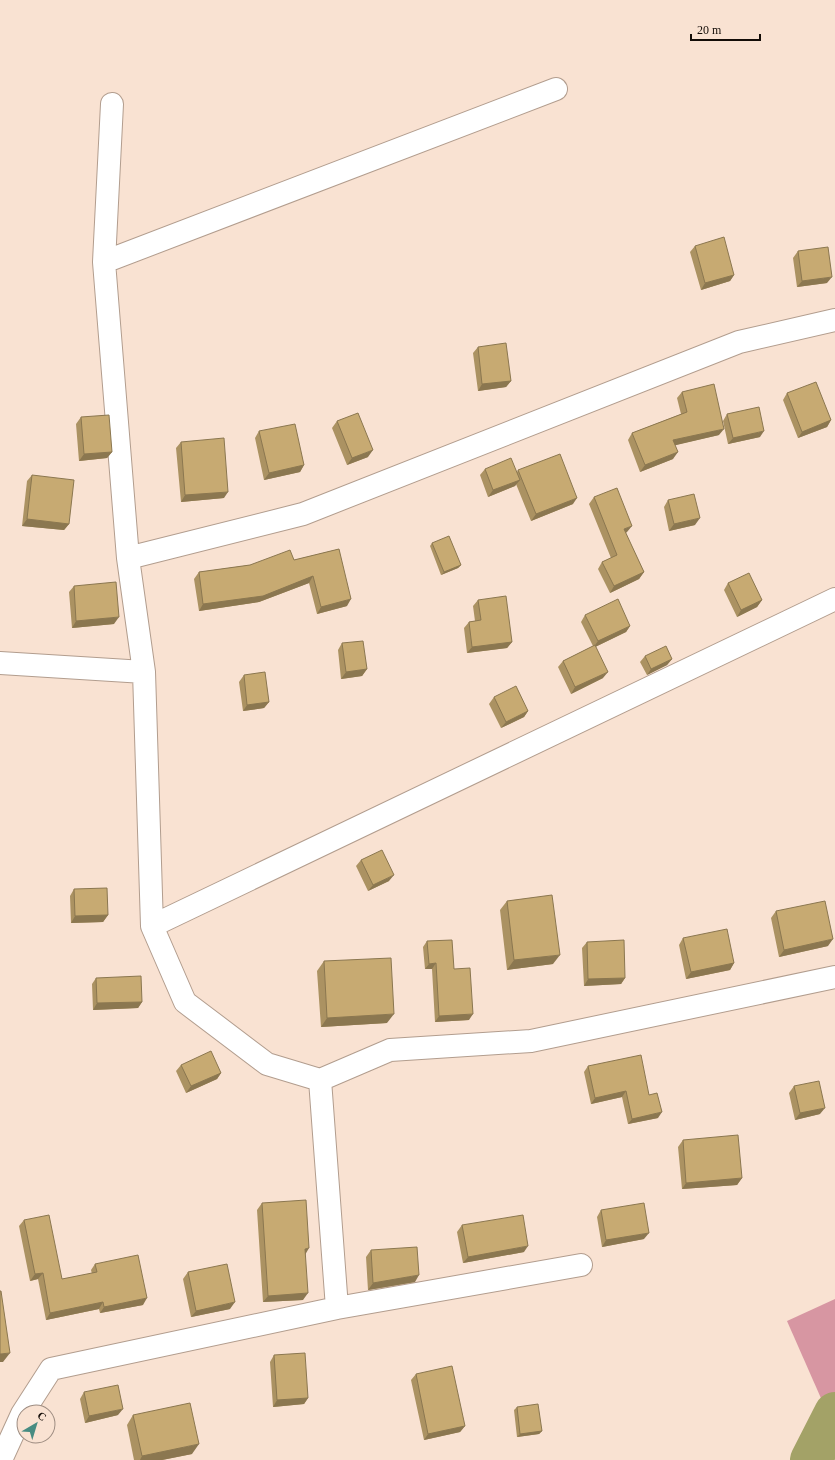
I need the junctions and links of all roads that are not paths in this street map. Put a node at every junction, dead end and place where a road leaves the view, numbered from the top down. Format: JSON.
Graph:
{"nodes":[{"id":1,"x":556,"y":89,"type":"dead end"},
{"id":2,"x":112,"y":104,"type":"dead end"},
{"id":3,"x":104,"y":262,"type":"junction"},
{"id":4,"x":835,"y":320,"type":"edge"},
{"id":5,"x":128,"y":558,"type":"junction"},
{"id":6,"x":835,"y":599,"type":"edge"},
{"id":7,"x":0,"y":663,"type":"edge"},
{"id":8,"x":144,"y":672,"type":"junction"},
{"id":9,"x":152,"y":926,"type":"junction"},
{"id":10,"x":835,"y":977,"type":"edge"},
{"id":11,"x":320,"y":1080,"type":"junction"},
{"id":12,"x":581,"y":1265,"type":"dead end"},
{"id":13,"x":337,"y":1308,"type":"junction"},
{"id":14,"x":1,"y":1460,"type":"edge"}],
"edges":[{"from":1,"to":3,"type":"lane"},
{"from":2,"to":3,"type":"lane"},
{"from":3,"to":5,"type":"lane"},
{"from":4,"to":5,"type":"lane"},
{"from":5,"to":8,"type":"lane"},
{"from":6,"to":9,"type":"lane"},
{"from":7,"to":8,"type":"lane"},
{"from":8,"to":9,"type":"lane"},
{"from":9,"to":11,"type":"lane"},
{"from":10,"to":11,"type":"lane"},
{"from":11,"to":13,"type":"lane"},
{"from":12,"to":13,"type":"lane"},
{"from":13,"to":14,"type":"lane"}]}
